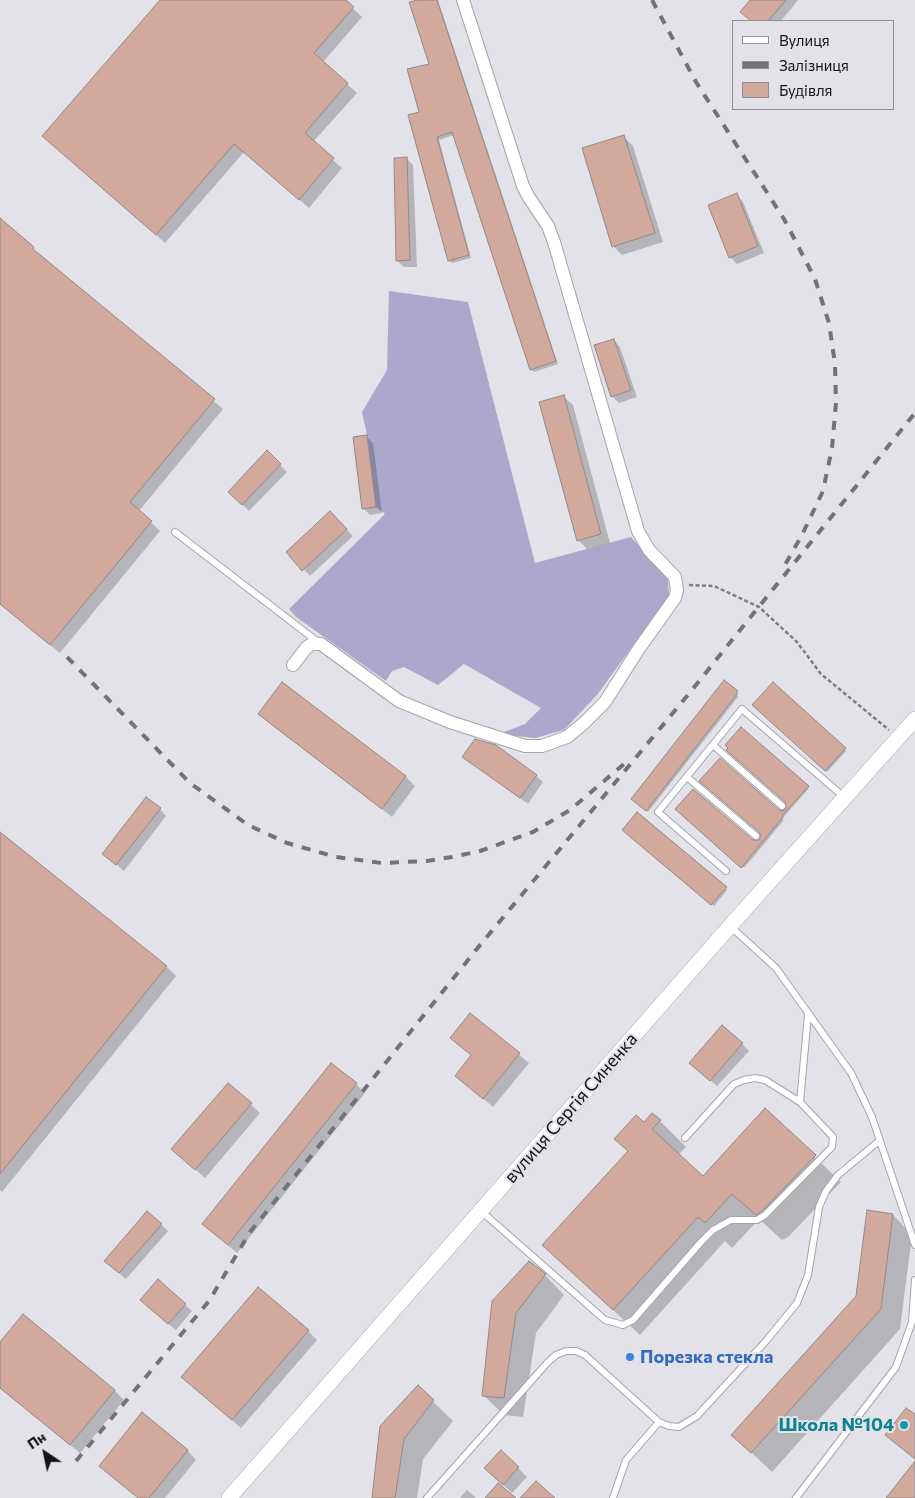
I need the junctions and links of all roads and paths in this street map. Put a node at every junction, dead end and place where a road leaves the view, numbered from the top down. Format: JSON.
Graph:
{"nodes":[{"id":1,"x":463,"y":0,"type":"edge"},
{"id":2,"x":175,"y":532,"type":"dead end"},
{"id":3,"x":677,"y":586,"type":"junction"},
{"id":4,"x":321,"y":644,"type":"junction"},
{"id":5,"x":293,"y":665,"type":"dead end"},
{"id":6,"x":915,"y":719,"type":"edge"},
{"id":7,"x":898,"y":738,"type":"junction"},
{"id":8,"x":713,"y":745,"type":"junction"},
{"id":9,"x":686,"y":777,"type":"junction"},
{"id":10,"x":844,"y":798,"type":"junction"},
{"id":11,"x":782,"y":806,"type":"dead end"},
{"id":12,"x":756,"y":836,"type":"dead end"},
{"id":13,"x":726,"y":871,"type":"dead end"},
{"id":14,"x":730,"y":926,"type":"junction"},
{"id":15,"x":808,"y":1015,"type":"junction"},
{"id":16,"x":800,"y":1102,"type":"junction"},
{"id":17,"x":685,"y":1138,"type":"dead end"},
{"id":18,"x":879,"y":1141,"type":"junction"},
{"id":19,"x":481,"y":1210,"type":"junction"},
{"id":20,"x":915,"y":1245,"type":"edge"},
{"id":21,"x":915,"y":1280,"type":"edge"},
{"id":22,"x":659,"y":1422,"type":"junction"},
{"id":23,"x":229,"y":1498,"type":"edge"},
{"id":24,"x":427,"y":1498,"type":"edge"},
{"id":25,"x":612,"y":1498,"type":"edge"},
{"id":26,"x":796,"y":1498,"type":"edge"}],
"edges":[{"from":1,"to":3,"type":"street"},
{"from":2,"to":4,"type":"lane"},
{"from":3,"to":4,"type":"street"},
{"from":3,"to":7,"type":"path"},
{"from":4,"to":5,"type":"street"},
{"from":6,"to":7,"type":"street","name":"вулиця Сергія Синенка"},
{"from":7,"to":10,"type":"street","name":"вулиця Сергія Синенка"},
{"from":8,"to":9,"type":"lane"},
{"from":8,"to":10,"type":"lane"},
{"from":8,"to":11,"type":"lane"},
{"from":9,"to":12,"type":"lane"},
{"from":9,"to":13,"type":"lane"},
{"from":10,"to":14,"type":"street","name":"вулиця Сергія Синенка"},
{"from":14,"to":15,"type":"lane"},
{"from":14,"to":19,"type":"street","name":"вулиця Сергія Синенка"},
{"from":15,"to":16,"type":"lane"},
{"from":15,"to":18,"type":"lane"},
{"from":16,"to":17,"type":"lane"},
{"from":16,"to":19,"type":"lane"},
{"from":18,"to":20,"type":"lane"},
{"from":18,"to":22,"type":"lane"},
{"from":19,"to":23,"type":"street","name":"вулиця Сергія Синенка"},
{"from":21,"to":26,"type":"lane"},
{"from":22,"to":24,"type":"lane"},
{"from":22,"to":25,"type":"lane"}]}
